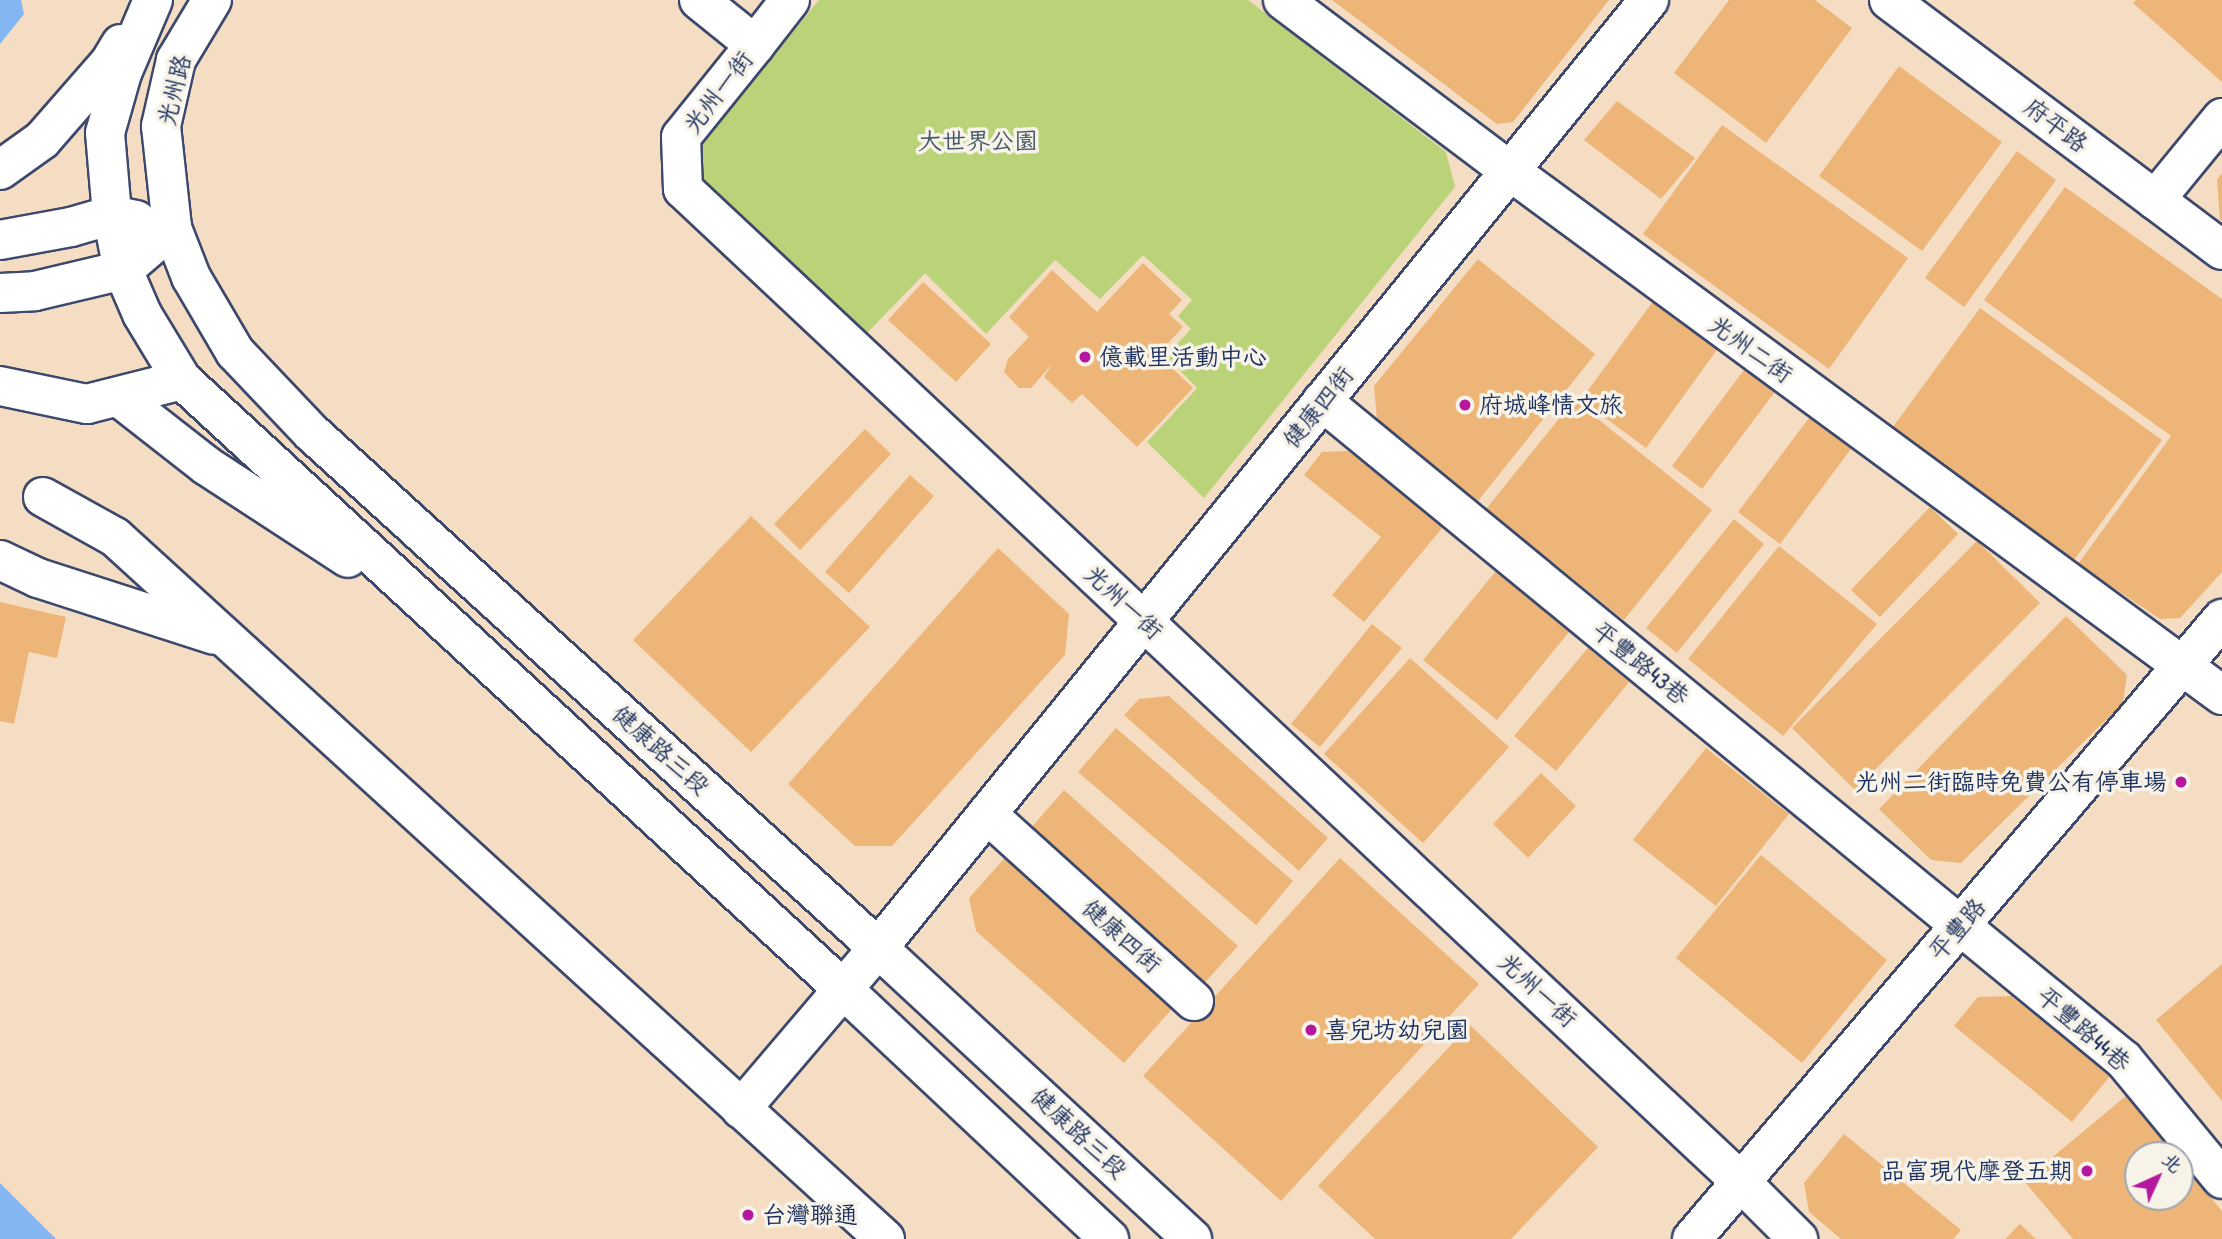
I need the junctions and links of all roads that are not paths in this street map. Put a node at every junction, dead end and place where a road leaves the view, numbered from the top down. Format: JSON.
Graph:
{"nodes":[{"id":1,"x":150,"y":0,"type":"edge"},
{"id":2,"x":212,"y":0,"type":"edge"},
{"id":3,"x":699,"y":0,"type":"edge"},
{"id":4,"x":790,"y":0,"type":"edge"},
{"id":5,"x":1283,"y":0,"type":"edge"},
{"id":6,"x":1649,"y":0,"type":"edge"},
{"id":7,"x":1889,"y":0,"type":"edge"},
{"id":8,"x":755,"y":45,"type":"junction"},
{"id":9,"x":2222,"y":118,"type":"edge"},
{"id":10,"x":0,"y":170,"type":"edge"},
{"id":11,"x":1510,"y":171,"type":"junction"},
{"id":12,"x":2155,"y":200,"type":"junction"},
{"id":13,"x":112,"y":215,"type":"junction"},
{"id":14,"x":172,"y":228,"type":"junction"},
{"id":15,"x":0,"y":240,"type":"edge"},
{"id":16,"x":2222,"y":250,"type":"edge"},
{"id":17,"x":123,"y":270,"type":"junction"},
{"id":18,"x":0,"y":293,"type":"edge"},
{"id":19,"x":182,"y":380,"type":"junction"},
{"id":20,"x":0,"y":386,"type":"edge"},
{"id":21,"x":120,"y":398,"type":"junction"},
{"id":22,"x":1322,"y":401,"type":"junction"},
{"id":23,"x":43,"y":497,"type":"dead end"},
{"id":24,"x":0,"y":560,"type":"edge"},
{"id":25,"x":2222,"y":619,"type":"edge"},
{"id":26,"x":1144,"y":620,"type":"junction"},
{"id":27,"x":443,"y":621,"type":"junction"},
{"id":28,"x":226,"y":638,"type":"junction"},
{"id":29,"x":2183,"y":665,"type":"junction"},
{"id":30,"x":2222,"y":695,"type":"edge"},
{"id":31,"x":987,"y":814,"type":"junction"},
{"id":32,"x":1960,"y":925,"type":"junction"},
{"id":33,"x":878,"y":948,"type":"junction"},
{"id":34,"x":843,"y":989,"type":"junction"},
{"id":35,"x":1194,"y":1001,"type":"dead end"},
{"id":36,"x":741,"y":1109,"type":"junction"},
{"id":37,"x":2222,"y":1179,"type":"edge"},
{"id":38,"x":1741,"y":1181,"type":"junction"},
{"id":39,"x":885,"y":1239,"type":"edge"},
{"id":40,"x":1109,"y":1239,"type":"edge"},
{"id":41,"x":1192,"y":1239,"type":"edge"},
{"id":42,"x":1692,"y":1239,"type":"edge"},
{"id":43,"x":1798,"y":1239,"type":"edge"}],
"edges":[{"from":1,"to":10,"type":"street"},
{"from":1,"to":13,"type":"street","name":"光州路"},
{"from":2,"to":14,"type":"street","name":"光州路"},
{"from":3,"to":8,"type":"street","name":"光州一街"},
{"from":4,"to":8,"type":"street"},
{"from":5,"to":11,"type":"street","name":"光州二街"},
{"from":6,"to":11,"type":"street","name":"健康四街"},
{"from":7,"to":12,"type":"street","name":"府平路"},
{"from":8,"to":26,"type":"street","name":"光州一街"},
{"from":9,"to":12,"type":"street"},
{"from":11,"to":22,"type":"street","name":"健康四街"},
{"from":11,"to":29,"type":"street","name":"光州二街"},
{"from":12,"to":16,"type":"street","name":"府平路"},
{"from":13,"to":14,"type":"street"},
{"from":13,"to":15,"type":"street"},
{"from":13,"to":17,"type":"street"},
{"from":14,"to":17,"type":"street"},
{"from":14,"to":33,"type":"street","name":"健康路三段"},
{"from":17,"to":18,"type":"street"},
{"from":17,"to":19,"type":"street"},
{"from":19,"to":21,"type":"street"},
{"from":19,"to":27,"type":"street"},
{"from":20,"to":21,"type":"street"},
{"from":21,"to":27,"type":"street"},
{"from":22,"to":26,"type":"street","name":"健康四街"},
{"from":22,"to":32,"type":"street","name":"平豐路43巷"},
{"from":23,"to":28,"type":"street"},
{"from":24,"to":28,"type":"street"},
{"from":25,"to":29,"type":"street","name":"平豐路"},
{"from":26,"to":31,"type":"street","name":"健康四街"},
{"from":26,"to":38,"type":"street","name":"光州一街"},
{"from":27,"to":34,"type":"street"},
{"from":28,"to":36,"type":"street"},
{"from":29,"to":30,"type":"street","name":"光州二街"},
{"from":29,"to":32,"type":"street","name":"平豐路"},
{"from":31,"to":33,"type":"street","name":"健康四街"},
{"from":31,"to":35,"type":"street","name":"健康四街"},
{"from":32,"to":37,"type":"street","name":"平豐路44巷"},
{"from":32,"to":38,"type":"street","name":"平豐路"},
{"from":33,"to":34,"type":"street","name":"健康四街"},
{"from":33,"to":41,"type":"street","name":"健康路三段"},
{"from":34,"to":36,"type":"street","name":"健康四街"},
{"from":34,"to":40,"type":"street"},
{"from":36,"to":39,"type":"street"},
{"from":38,"to":42,"type":"street","name":"平豐路"},
{"from":38,"to":43,"type":"street","name":"光州一街"}]}
